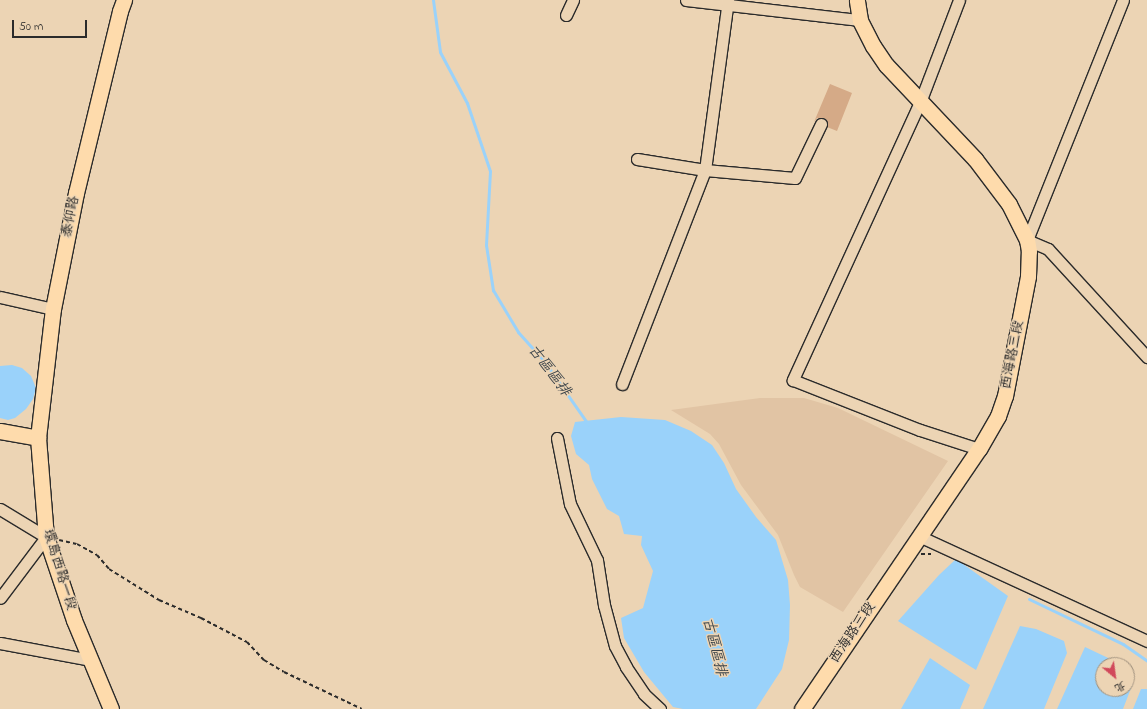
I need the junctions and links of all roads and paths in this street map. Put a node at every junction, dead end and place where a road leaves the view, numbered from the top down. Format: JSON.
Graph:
{"nodes":[{"id":1,"x":124,"y":0,"type":"edge"},
{"id":2,"x":573,"y":0,"type":"edge"},
{"id":3,"x":686,"y":0,"type":"edge"},
{"id":4,"x":857,"y":0,"type":"edge"},
{"id":5,"x":959,"y":0,"type":"edge"},
{"id":6,"x":1123,"y":0,"type":"edge"},
{"id":7,"x":728,"y":2,"type":"edge"},
{"id":8,"x":566,"y":15,"type":"dead end"},
{"id":9,"x":860,"y":20,"type":"junction"},
{"id":10,"x":920,"y":102,"type":"junction"},
{"id":11,"x":820,"y":124,"type":"dead end"},
{"id":12,"x":637,"y":160,"type":"dead end"},
{"id":13,"x":705,"y":170,"type":"junction"},
{"id":14,"x":1027,"y":240,"type":"junction"},
{"id":15,"x":0,"y":297,"type":"edge"},
{"id":16,"x":53,"y":309,"type":"junction"},
{"id":17,"x":1147,"y":357,"type":"edge"},
{"id":18,"x":622,"y":384,"type":"dead end"},
{"id":19,"x":0,"y":431,"type":"edge"},
{"id":20,"x":38,"y":438,"type":"junction"},
{"id":21,"x":557,"y":438,"type":"dead end"},
{"id":22,"x":979,"y":449,"type":"junction"},
{"id":23,"x":0,"y":509,"type":"edge"},
{"id":24,"x":920,"y":536,"type":"junction"},
{"id":25,"x":46,"y":537,"type":"junction"},
{"id":26,"x":0,"y":598,"type":"edge"},
{"id":27,"x":1147,"y":641,"type":"edge"},
{"id":28,"x":0,"y":643,"type":"edge"},
{"id":29,"x":91,"y":660,"type":"junction"},
{"id":30,"x":111,"y":709,"type":"edge"},
{"id":31,"x":362,"y":709,"type":"edge"},
{"id":32,"x":660,"y":709,"type":"edge"},
{"id":33,"x":802,"y":709,"type":"edge"}],
"edges":[{"from":1,"to":16,"type":"main road","name":"泰仰路"},
{"from":2,"to":8,"type":"street"},
{"from":3,"to":7,"type":"street"},
{"from":4,"to":9,"type":"main road","name":"西海路三段"},
{"from":5,"to":10,"type":"street"},
{"from":6,"to":14,"type":"street"},
{"from":7,"to":9,"type":"street"},
{"from":7,"to":13,"type":"street"},
{"from":9,"to":10,"type":"main road","name":"西海路三段"},
{"from":10,"to":14,"type":"main road","name":"西海路三段"},
{"from":10,"to":22,"type":"street"},
{"from":11,"to":13,"type":"street"},
{"from":12,"to":13,"type":"street"},
{"from":13,"to":18,"type":"street"},
{"from":14,"to":17,"type":"street"},
{"from":14,"to":22,"type":"main road","name":"西海路三段"},
{"from":15,"to":16,"type":"street"},
{"from":16,"to":20,"type":"main road","name":"泰仰路"},
{"from":19,"to":20,"type":"main road"},
{"from":20,"to":25,"type":"main road","name":"環島西路一段"},
{"from":21,"to":32,"type":"street"},
{"from":22,"to":24,"type":"main road","name":"西海路三段"},
{"from":23,"to":25,"type":"street"},
{"from":24,"to":27,"type":"street"},
{"from":24,"to":33,"type":"main road","name":"西海路三段"},
{"from":25,"to":26,"type":"street"},
{"from":25,"to":29,"type":"main road","name":"環島西路一段"},
{"from":25,"to":31,"type":"path"},
{"from":28,"to":29,"type":"street"},
{"from":29,"to":30,"type":"main road","name":"環島西路一段"}]}
